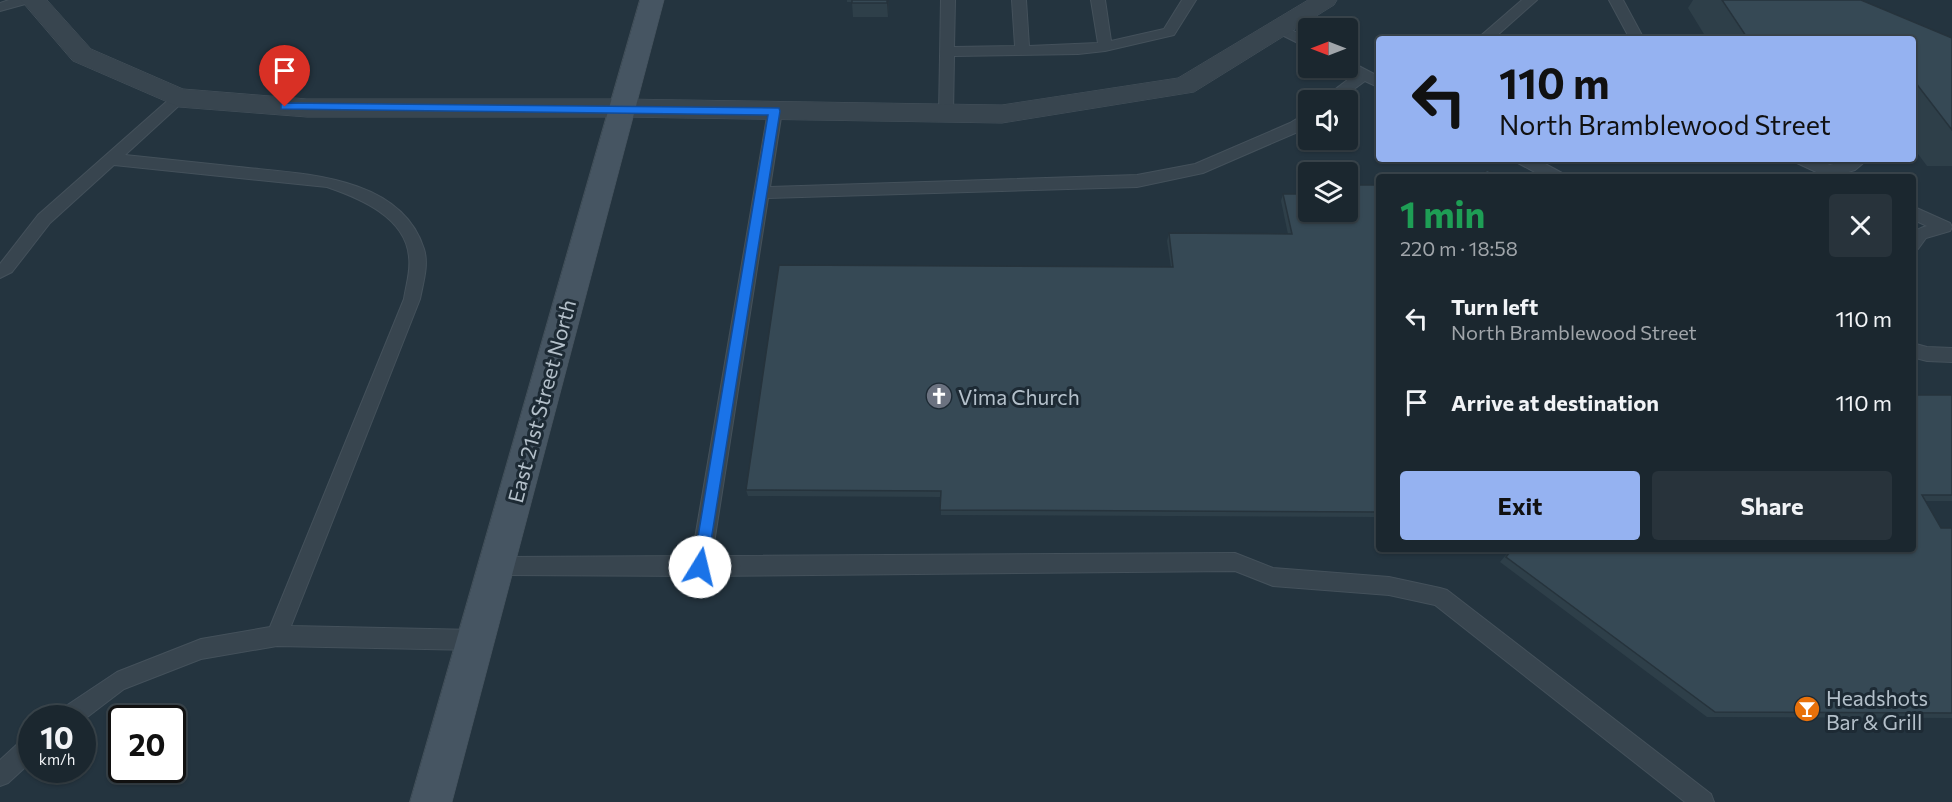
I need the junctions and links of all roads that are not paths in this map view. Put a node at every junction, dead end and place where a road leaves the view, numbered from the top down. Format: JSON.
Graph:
{"nodes":[{"id":1,"x":24,"y":0,"type":"edge"},
{"id":2,"x":33,"y":0,"type":"edge"},
{"id":3,"x":652,"y":0,"type":"edge"},
{"id":4,"x":948,"y":0,"type":"edge"},
{"id":5,"x":1019,"y":0,"type":"edge"},
{"id":6,"x":1098,"y":0,"type":"edge"},
{"id":7,"x":1190,"y":0,"type":"edge"},
{"id":8,"x":1325,"y":0,"type":"edge"},
{"id":9,"x":1530,"y":0,"type":"edge"},
{"id":10,"x":1616,"y":0,"type":"edge"},
{"id":11,"x":0,"y":7,"type":"edge"},
{"id":12,"x":1279,"y":28,"type":"junction"},
{"id":13,"x":1488,"y":36,"type":"edge"},
{"id":14,"x":1634,"y":36,"type":"edge"},
{"id":15,"x":1298,"y":38,"type":"edge"},
{"id":16,"x":1105,"y":47,"type":"junction"},
{"id":17,"x":947,"y":52,"type":"junction"},
{"id":18,"x":1022,"y":52,"type":"junction"},
{"id":19,"x":1358,"y":70,"type":"edge"},
{"id":20,"x":1365,"y":74,"type":"junction"},
{"id":21,"x":1376,"y":81,"type":"edge"},
{"id":22,"x":1343,"y":90,"type":"edge"},
{"id":23,"x":178,"y":98,"type":"junction"},
{"id":24,"x":622,"y":108,"type":"junction"},
{"id":25,"x":775,"y":111,"type":"junction"},
{"id":26,"x":946,"y":114,"type":"junction"},
{"id":27,"x":1298,"y":125,"type":"edge"},
{"id":28,"x":109,"y":159,"type":"junction"},
{"id":29,"x":1529,"y":162,"type":"edge"},
{"id":30,"x":1808,"y":162,"type":"edge"},
{"id":31,"x":1856,"y":162,"type":"edge"},
{"id":32,"x":1551,"y":174,"type":"edge"},
{"id":33,"x":1834,"y":174,"type":"edge"},
{"id":34,"x":761,"y":193,"type":"junction"},
{"id":35,"x":1916,"y":214,"type":"edge"},
{"id":36,"x":1949,"y":231,"type":"edge"},
{"id":37,"x":1916,"y":240,"type":"edge"},
{"id":38,"x":0,"y":272,"type":"edge"},
{"id":39,"x":1916,"y":351,"type":"edge"},
{"id":40,"x":1952,"y":355,"type":"edge"},
{"id":41,"x":495,"y":566,"type":"junction"},
{"id":42,"x":700,"y":567,"type":"junction"},
{"id":43,"x":277,"y":636,"type":"junction"},
{"id":44,"x":475,"y":640,"type":"junction"},
{"id":45,"x":86,"y":705,"type":"edge"},
{"id":46,"x":18,"y":759,"type":"edge"},
{"id":47,"x":0,"y":775,"type":"edge"},
{"id":48,"x":430,"y":802,"type":"edge"},
{"id":49,"x":1703,"y":802,"type":"edge"}],
"edges":[{"from":1,"to":11,"type":"lane"},
{"from":2,"to":23,"type":"street"},
{"from":3,"to":24,"type":"main road","name":"East 21st Street North"},
{"from":4,"to":17,"type":"lane"},
{"from":5,"to":18,"type":"lane"},
{"from":6,"to":16,"type":"lane"},
{"from":7,"to":16,"type":"lane"},
{"from":8,"to":12,"type":"street"},
{"from":9,"to":13,"type":"lane"},
{"from":10,"to":14,"type":"lane"},
{"from":12,"to":15,"type":"lane"},
{"from":12,"to":26,"type":"street"},
{"from":16,"to":18,"type":"lane"},
{"from":17,"to":18,"type":"lane"},
{"from":17,"to":26,"type":"lane"},
{"from":19,"to":20,"type":"lane"},
{"from":20,"to":21,"type":"lane"},
{"from":20,"to":22,"type":"lane"},
{"from":23,"to":24,"type":"street"},
{"from":23,"to":28,"type":"lane"},
{"from":24,"to":25,"type":"street"},
{"from":24,"to":41,"type":"main road","name":"East 21st Street North"},
{"from":25,"to":26,"type":"street"},
{"from":25,"to":34,"type":"lane"},
{"from":27,"to":34,"type":"lane"},
{"from":28,"to":38,"type":"lane"},
{"from":28,"to":43,"type":"lane"},
{"from":29,"to":32,"type":"lane"},
{"from":30,"to":33,"type":"lane"},
{"from":31,"to":33,"type":"lane"},
{"from":34,"to":42,"type":"lane"},
{"from":35,"to":36,"type":"lane"},
{"from":36,"to":37,"type":"lane"},
{"from":39,"to":40,"type":"lane"},
{"from":41,"to":42,"type":"lane"},
{"from":41,"to":44,"type":"main road","name":"East 21st Street North"},
{"from":42,"to":49,"type":"lane"},
{"from":43,"to":44,"type":"lane"},
{"from":43,"to":45,"type":"lane"},
{"from":44,"to":48,"type":"main road","name":"East 21st Street North"},
{"from":46,"to":47,"type":"lane"}]}
